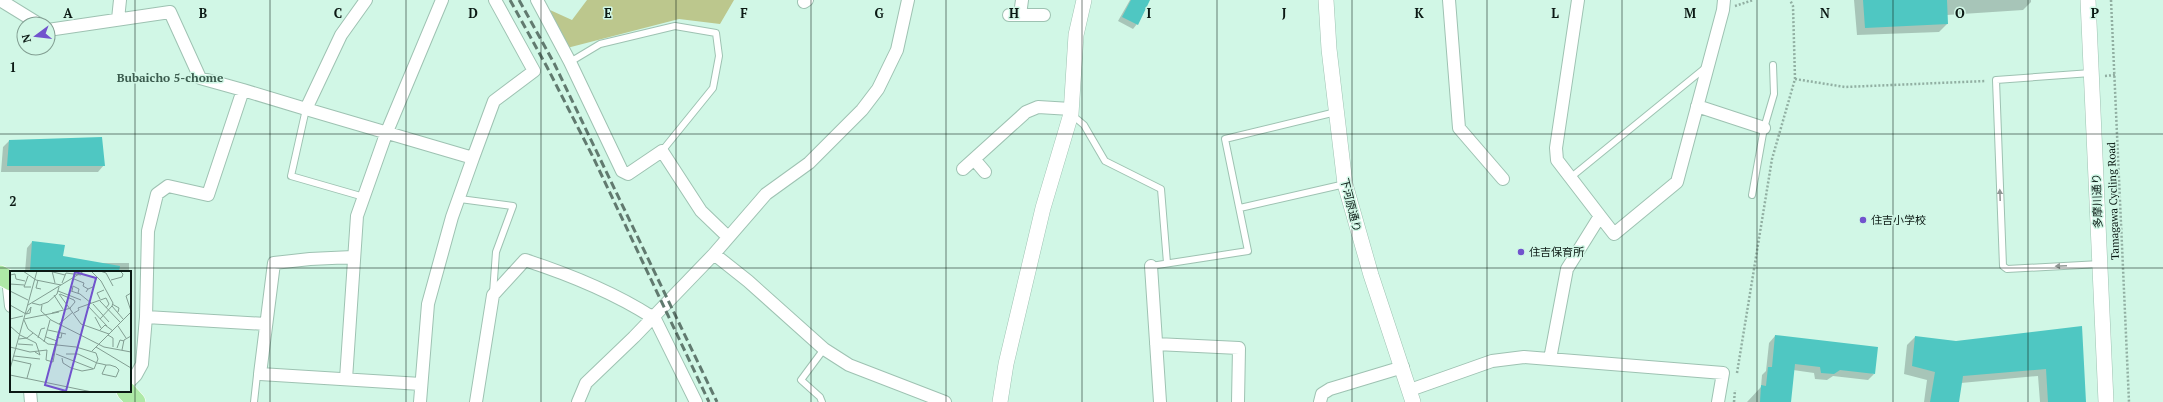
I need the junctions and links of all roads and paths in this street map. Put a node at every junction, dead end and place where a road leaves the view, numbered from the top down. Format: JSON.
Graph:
{"nodes":[{"id":1,"x":0,"y":0,"type":"edge"},
{"id":2,"x":120,"y":0,"type":"edge"},
{"id":3,"x":366,"y":0,"type":"edge"},
{"id":4,"x":442,"y":0,"type":"edge"},
{"id":5,"x":495,"y":0,"type":"edge"},
{"id":6,"x":908,"y":0,"type":"edge"},
{"id":7,"x":1022,"y":0,"type":"edge"},
{"id":8,"x":1084,"y":0,"type":"edge"},
{"id":9,"x":1326,"y":0,"type":"edge"},
{"id":10,"x":1449,"y":0,"type":"edge"},
{"id":11,"x":1578,"y":0,"type":"edge"},
{"id":12,"x":1724,"y":0,"type":"edge"},
{"id":13,"x":1790,"y":0,"type":"edge"},
{"id":14,"x":2088,"y":0,"type":"edge"},
{"id":15,"x":2111,"y":0,"type":"edge"},
{"id":16,"x":539,"y":1,"type":"edge"},
{"id":17,"x":1044,"y":15,"type":"dead end"},
{"id":18,"x":26,"y":16,"type":"edge"},
{"id":19,"x":118,"y":19,"type":"junction"},
{"id":20,"x":56,"y":29,"type":"edge"},
{"id":21,"x":570,"y":62,"type":"junction"},
{"id":22,"x":1773,"y":65,"type":"dead end"},
{"id":23,"x":1708,"y":66,"type":"junction"},
{"id":24,"x":2091,"y":73,"type":"junction"},
{"id":25,"x":1795,"y":79,"type":"junction"},
{"id":26,"x":1996,"y":80,"type":"junction"},
{"id":27,"x":243,"y":90,"type":"junction"},
{"id":28,"x":1697,"y":106,"type":"junction"},
{"id":29,"x":306,"y":109,"type":"junction"},
{"id":30,"x":1071,"y":112,"type":"junction"},
{"id":31,"x":1337,"y":112,"type":"junction"},
{"id":32,"x":1764,"y":128,"type":"junction"},
{"id":33,"x":386,"y":134,"type":"junction"},
{"id":34,"x":662,"y":151,"type":"junction"},
{"id":35,"x":473,"y":158,"type":"junction"},
{"id":36,"x":974,"y":159,"type":"junction"},
{"id":37,"x":963,"y":169,"type":"dead end"},
{"id":38,"x":985,"y":172,"type":"dead end"},
{"id":39,"x":1570,"y":178,"type":"junction"},
{"id":40,"x":1503,"y":179,"type":"dead end"},
{"id":41,"x":1345,"y":184,"type":"junction"},
{"id":42,"x":1752,"y":195,"type":"dead end"},
{"id":43,"x":364,"y":197,"type":"junction"},
{"id":44,"x":460,"y":199,"type":"junction"},
{"id":45,"x":1240,"y":208,"type":"junction"},
{"id":46,"x":1600,"y":216,"type":"junction"},
{"id":47,"x":728,"y":237,"type":"junction"},
{"id":48,"x":714,"y":254,"type":"junction"},
{"id":49,"x":353,"y":257,"type":"junction"},
{"id":50,"x":1167,"y":263,"type":"junction"},
{"id":51,"x":2100,"y":264,"type":"junction"},
{"id":52,"x":1151,"y":266,"type":"joint"},
{"id":53,"x":6,"y":278,"type":"edge"},
{"id":54,"x":493,"y":295,"type":"junction"},
{"id":55,"x":10,"y":300,"type":"edge"},
{"id":56,"x":653,"y":316,"type":"junction"},
{"id":57,"x":146,"y":317,"type":"junction"},
{"id":58,"x":266,"y":324,"type":"junction"},
{"id":59,"x":1156,"y":344,"type":"junction"},
{"id":60,"x":824,"y":349,"type":"junction"},
{"id":61,"x":1550,"y":359,"type":"junction"},
{"id":62,"x":1403,"y":367,"type":"junction"},
{"id":63,"x":260,"y":374,"type":"junction"},
{"id":64,"x":346,"y":379,"type":"junction"},
{"id":65,"x":131,"y":380,"type":"edge"},
{"id":66,"x":1736,"y":381,"type":"dead end"},
{"id":67,"x":421,"y":384,"type":"junction"},
{"id":68,"x":1735,"y":388,"type":"dead end"},
{"id":69,"x":30,"y":392,"type":"edge"},
{"id":70,"x":127,"y":392,"type":"edge"},
{"id":71,"x":1412,"y":396,"type":"edge"},
{"id":72,"x":31,"y":402,"type":"edge"},
{"id":73,"x":136,"y":402,"type":"edge"},
{"id":74,"x":254,"y":402,"type":"edge"},
{"id":75,"x":420,"y":402,"type":"edge"},
{"id":76,"x":476,"y":402,"type":"edge"},
{"id":77,"x":578,"y":402,"type":"edge"},
{"id":78,"x":696,"y":402,"type":"edge"},
{"id":79,"x":822,"y":402,"type":"edge"},
{"id":80,"x":945,"y":402,"type":"edge"},
{"id":81,"x":1000,"y":402,"type":"edge"},
{"id":82,"x":1160,"y":402,"type":"edge"},
{"id":83,"x":1238,"y":402,"type":"edge"},
{"id":84,"x":1320,"y":402,"type":"edge"},
{"id":85,"x":1718,"y":402,"type":"edge"},
{"id":86,"x":1734,"y":402,"type":"edge"},
{"id":87,"x":2106,"y":402,"type":"edge"},
{"id":88,"x":2129,"y":402,"type":"edge"}],
"edges":[{"from":1,"to":18,"type":"street"},
{"from":2,"to":19,"type":"street"},
{"from":3,"to":29,"type":"street"},
{"from":4,"to":33,"type":"street"},
{"from":5,"to":35,"type":"street"},
{"from":6,"to":47,"type":"street"},
{"from":7,"to":17,"type":"street"},
{"from":8,"to":30,"type":"street"},
{"from":9,"to":31,"type":"street","name":"下河原通り"},
{"from":10,"to":40,"type":"street"},
{"from":11,"to":39,"type":"street"},
{"from":12,"to":23,"type":"street"},
{"from":13,"to":25,"type":"path"},
{"from":14,"to":24,"type":"street","name":"多摩川通り"},
{"from":15,"to":88,"type":"path","name":"Tamagawa Cycling Road"},
{"from":16,"to":21,"type":"street"},
{"from":19,"to":20,"type":"street"},
{"from":19,"to":27,"type":"street"},
{"from":21,"to":34,"type":"street"},
{"from":21,"to":34,"type":"lane"},
{"from":22,"to":32,"type":"lane"},
{"from":23,"to":28,"type":"street"},
{"from":23,"to":39,"type":"lane"},
{"from":24,"to":26,"type":"lane"},
{"from":24,"to":51,"type":"street","name":"多摩川通り"},
{"from":25,"to":26,"type":"path"},
{"from":25,"to":66,"type":"path"},
{"from":51,"to":26,"type":"lane","one_way":true},
{"from":27,"to":29,"type":"street"},
{"from":27,"to":57,"type":"street"},
{"from":28,"to":32,"type":"street"},
{"from":28,"to":46,"type":"street"},
{"from":29,"to":33,"type":"street"},
{"from":29,"to":43,"type":"lane"},
{"from":30,"to":36,"type":"street"},
{"from":30,"to":50,"type":"lane"},
{"from":30,"to":81,"type":"street"},
{"from":31,"to":41,"type":"street","name":"下河原通り"},
{"from":31,"to":45,"type":"lane"},
{"from":32,"to":42,"type":"lane"},
{"from":33,"to":35,"type":"street"},
{"from":33,"to":43,"type":"street"},
{"from":34,"to":47,"type":"street"},
{"from":35,"to":44,"type":"street"},
{"from":36,"to":37,"type":"street"},
{"from":36,"to":38,"type":"street"},
{"from":39,"to":46,"type":"street"},
{"from":41,"to":45,"type":"lane"},
{"from":41,"to":62,"type":"street","name":"下河原通り"},
{"from":43,"to":49,"type":"street"},
{"from":44,"to":54,"type":"lane"},
{"from":44,"to":67,"type":"street"},
{"from":45,"to":50,"type":"lane"},
{"from":46,"to":61,"type":"street"},
{"from":47,"to":48,"type":"street"},
{"from":48,"to":56,"type":"street"},
{"from":48,"to":60,"type":"street"},
{"from":49,"to":58,"type":"street"},
{"from":49,"to":64,"type":"street"},
{"from":50,"to":52,"type":"lane"},
{"from":51,"to":87,"type":"street","name":"多摩川通り"},
{"from":52,"to":59,"type":"street"},
{"from":53,"to":55,"type":"street"},
{"from":54,"to":56,"type":"street"},
{"from":54,"to":76,"type":"street"},
{"from":56,"to":77,"type":"street"},
{"from":56,"to":78,"type":"street"},
{"from":57,"to":58,"type":"street"},
{"from":57,"to":65,"type":"street"},
{"from":58,"to":63,"type":"street"},
{"from":59,"to":82,"type":"street"},
{"from":59,"to":83,"type":"street"},
{"from":60,"to":79,"type":"lane"},
{"from":60,"to":80,"type":"street"},
{"from":61,"to":71,"type":"street"},
{"from":61,"to":85,"type":"street"},
{"from":62,"to":71,"type":"street","name":"下河原通り"},
{"from":62,"to":84,"type":"street"},
{"from":63,"to":64,"type":"street"},
{"from":63,"to":74,"type":"lane"},
{"from":64,"to":67,"type":"street"},
{"from":67,"to":75,"type":"street"},
{"from":68,"to":86,"type":"path"},
{"from":69,"to":72,"type":"street"},
{"from":70,"to":73,"type":"main road"}]}
